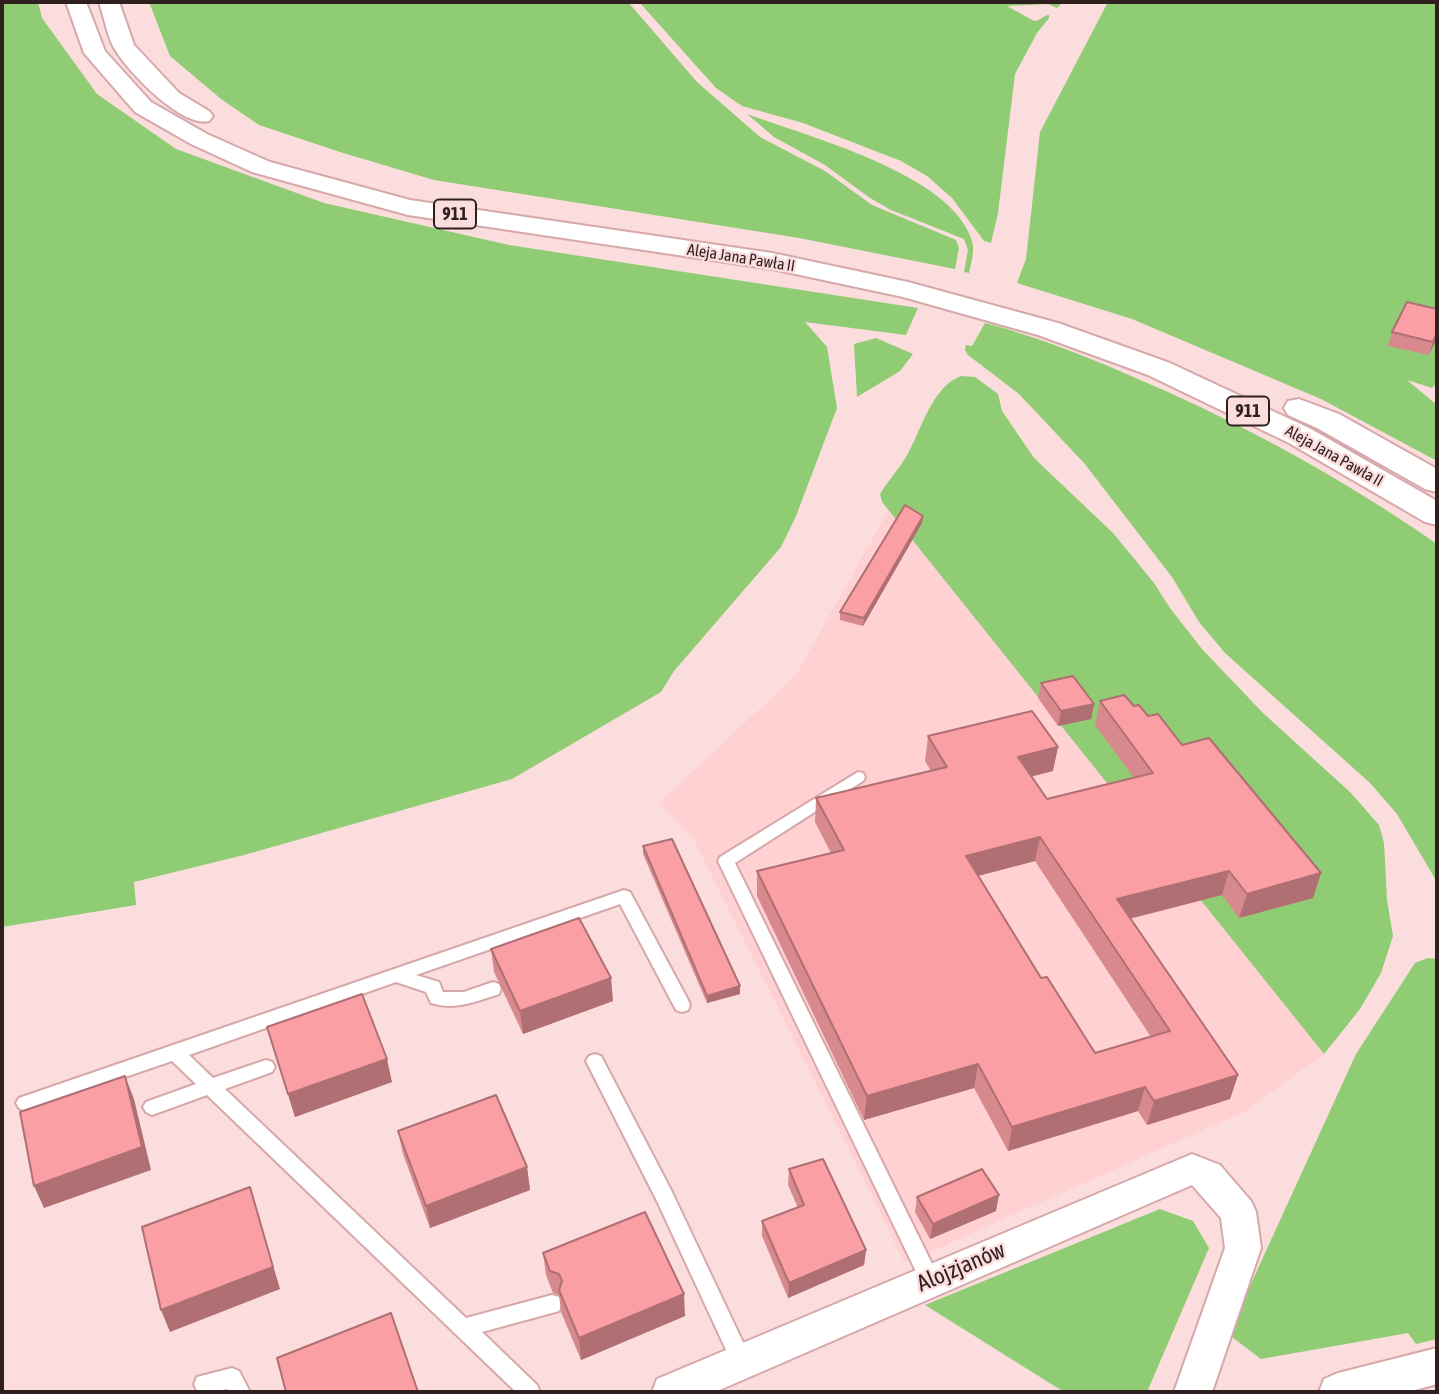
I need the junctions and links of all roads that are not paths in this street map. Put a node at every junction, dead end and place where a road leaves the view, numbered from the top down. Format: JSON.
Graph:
{"nodes":[{"id":1,"x":75,"y":2,"type":"edge"},
{"id":2,"x":109,"y":2,"type":"edge"},
{"id":3,"x":910,"y":281,"type":"junction"},
{"id":4,"x":1058,"y":320,"type":"junction"},
{"id":5,"x":1437,"y":482,"type":"edge"},
{"id":6,"x":1437,"y":515,"type":"edge"},
{"id":7,"x":858,"y":778,"type":"dead end"},
{"id":8,"x":396,"y":976,"type":"junction"},
{"id":9,"x":493,"y":989,"type":"dead end"},
{"id":10,"x":682,"y":1004,"type":"dead end"},
{"id":11,"x":176,"y":1054,"type":"junction"},
{"id":12,"x":595,"y":1061,"type":"dead end"},
{"id":13,"x":265,"y":1067,"type":"dead end"},
{"id":14,"x":211,"y":1087,"type":"junction"},
{"id":15,"x":24,"y":1102,"type":"dead end"},
{"id":16,"x":152,"y":1107,"type":"dead end"},
{"id":17,"x":930,"y":1280,"type":"junction"},
{"id":18,"x":552,"y":1304,"type":"dead end"},
{"id":19,"x":463,"y":1328,"type":"junction"},
{"id":20,"x":743,"y":1362,"type":"junction"},
{"id":21,"x":1437,"y":1366,"type":"edge"},
{"id":22,"x":204,"y":1384,"type":"dead end"},
{"id":23,"x":240,"y":1392,"type":"edge"},
{"id":24,"x":530,"y":1392,"type":"edge"},
{"id":25,"x":671,"y":1392,"type":"edge"},
{"id":26,"x":1194,"y":1392,"type":"edge"},
{"id":27,"x":1338,"y":1392,"type":"edge"}],
"edges":[{"from":1,"to":3,"type":"main road","name":"Aleja Jana Pawła II","number":"911"},
{"from":2,"to":3,"type":"main road","name":"Aleja Jana Pawła II","number":"911"},
{"from":3,"to":4,"type":"main road","name":"Aleja Jana Pawła II","number":"911"},
{"from":4,"to":5,"type":"main road","name":"Aleja Jana Pawła II","number":"911"},
{"from":4,"to":6,"type":"main road","name":"Aleja Jana Pawła II","number":"911"},
{"from":7,"to":17,"type":"lane"},
{"from":8,"to":9,"type":"lane"},
{"from":8,"to":10,"type":"lane"},
{"from":8,"to":11,"type":"lane"},
{"from":11,"to":14,"type":"lane"},
{"from":11,"to":15,"type":"lane"},
{"from":12,"to":20,"type":"lane"},
{"from":13,"to":14,"type":"lane"},
{"from":14,"to":16,"type":"lane"},
{"from":14,"to":19,"type":"lane"},
{"from":17,"to":20,"type":"street","name":"Alojzjanów"},
{"from":17,"to":26,"type":"street","name":"Alojzjanów"},
{"from":18,"to":19,"type":"lane"},
{"from":19,"to":24,"type":"lane"},
{"from":20,"to":25,"type":"street","name":"Alojzjanów"},
{"from":21,"to":27,"type":"street"},
{"from":22,"to":23,"type":"lane"}]}
